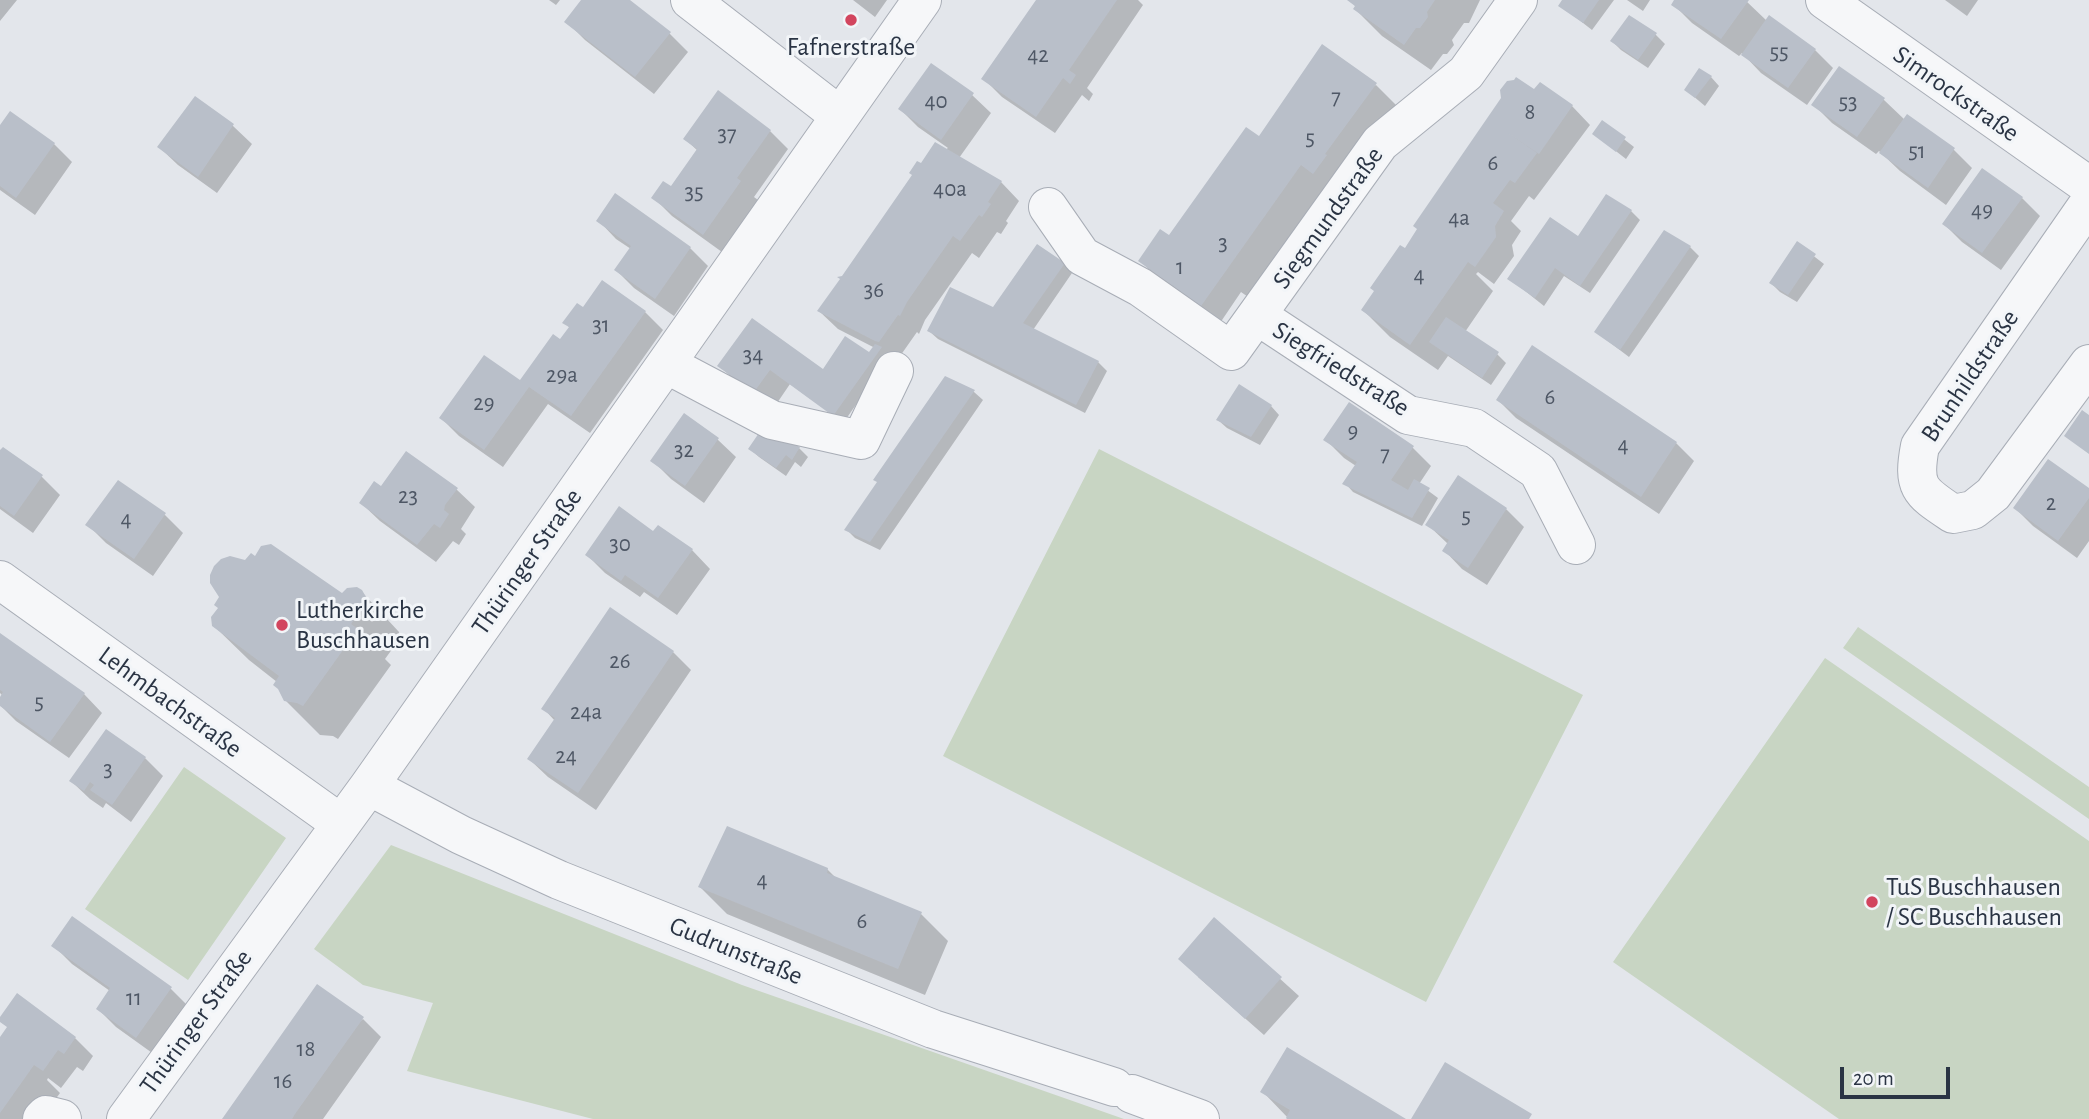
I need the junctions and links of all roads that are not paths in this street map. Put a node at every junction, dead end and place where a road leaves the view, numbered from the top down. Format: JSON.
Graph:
{"nodes":[{"id":1,"x":690,"y":0,"type":"edge"},
{"id":2,"x":922,"y":0,"type":"edge"},
{"id":3,"x":1518,"y":0,"type":"edge"},
{"id":4,"x":1825,"y":0,"type":"edge"},
{"id":5,"x":840,"y":116,"type":"junction"},
{"id":6,"x":2089,"y":186,"type":"edge"},
{"id":7,"x":2089,"y":203,"type":"edge"},
{"id":8,"x":1048,"y":207,"type":"dead end"},
{"id":9,"x":1258,"y":316,"type":"junction"},
{"id":10,"x":1231,"y":351,"type":"joint"},
{"id":11,"x":666,"y":364,"type":"junction"},
{"id":12,"x":2089,"y":364,"type":"edge"},
{"id":13,"x":894,"y":371,"type":"dead end"},
{"id":14,"x":1576,"y":545,"type":"dead end"},
{"id":15,"x":0,"y":580,"type":"edge"},
{"id":16,"x":369,"y":786,"type":"junction"},
{"id":17,"x":340,"y":823,"type":"junction"},
{"id":18,"x":42,"y":1119,"type":"edge"},
{"id":19,"x":62,"y":1119,"type":"edge"},
{"id":20,"x":126,"y":1119,"type":"edge"},
{"id":21,"x":1200,"y":1119,"type":"edge"}],
"edges":[{"from":1,"to":5,"type":"street"},
{"from":2,"to":5,"type":"street","name":"Thüringer Straße"},
{"from":3,"to":9,"type":"street","name":"Siegmundstraße"},
{"from":4,"to":6,"type":"street","name":"Simrockstraße"},
{"from":5,"to":11,"type":"street","name":"Thüringer Straße"},
{"from":7,"to":12,"type":"street","name":"Brunhildstraße"},
{"from":8,"to":10,"type":"street","name":"Siegfriedstraße"},
{"from":9,"to":10,"type":"street","name":"Siegmundstraße"},
{"from":9,"to":14,"type":"street","name":"Siegfriedstraße"},
{"from":11,"to":13,"type":"street"},
{"from":11,"to":16,"type":"street","name":"Thüringer Straße"},
{"from":15,"to":17,"type":"street","name":"Lehmbachstraße"},
{"from":16,"to":17,"type":"street","name":"Thüringer Straße"},
{"from":16,"to":21,"type":"street","name":"Gudrunstraße"},
{"from":17,"to":20,"type":"street","name":"Thüringer Straße"},
{"from":18,"to":19,"type":"street"}]}
